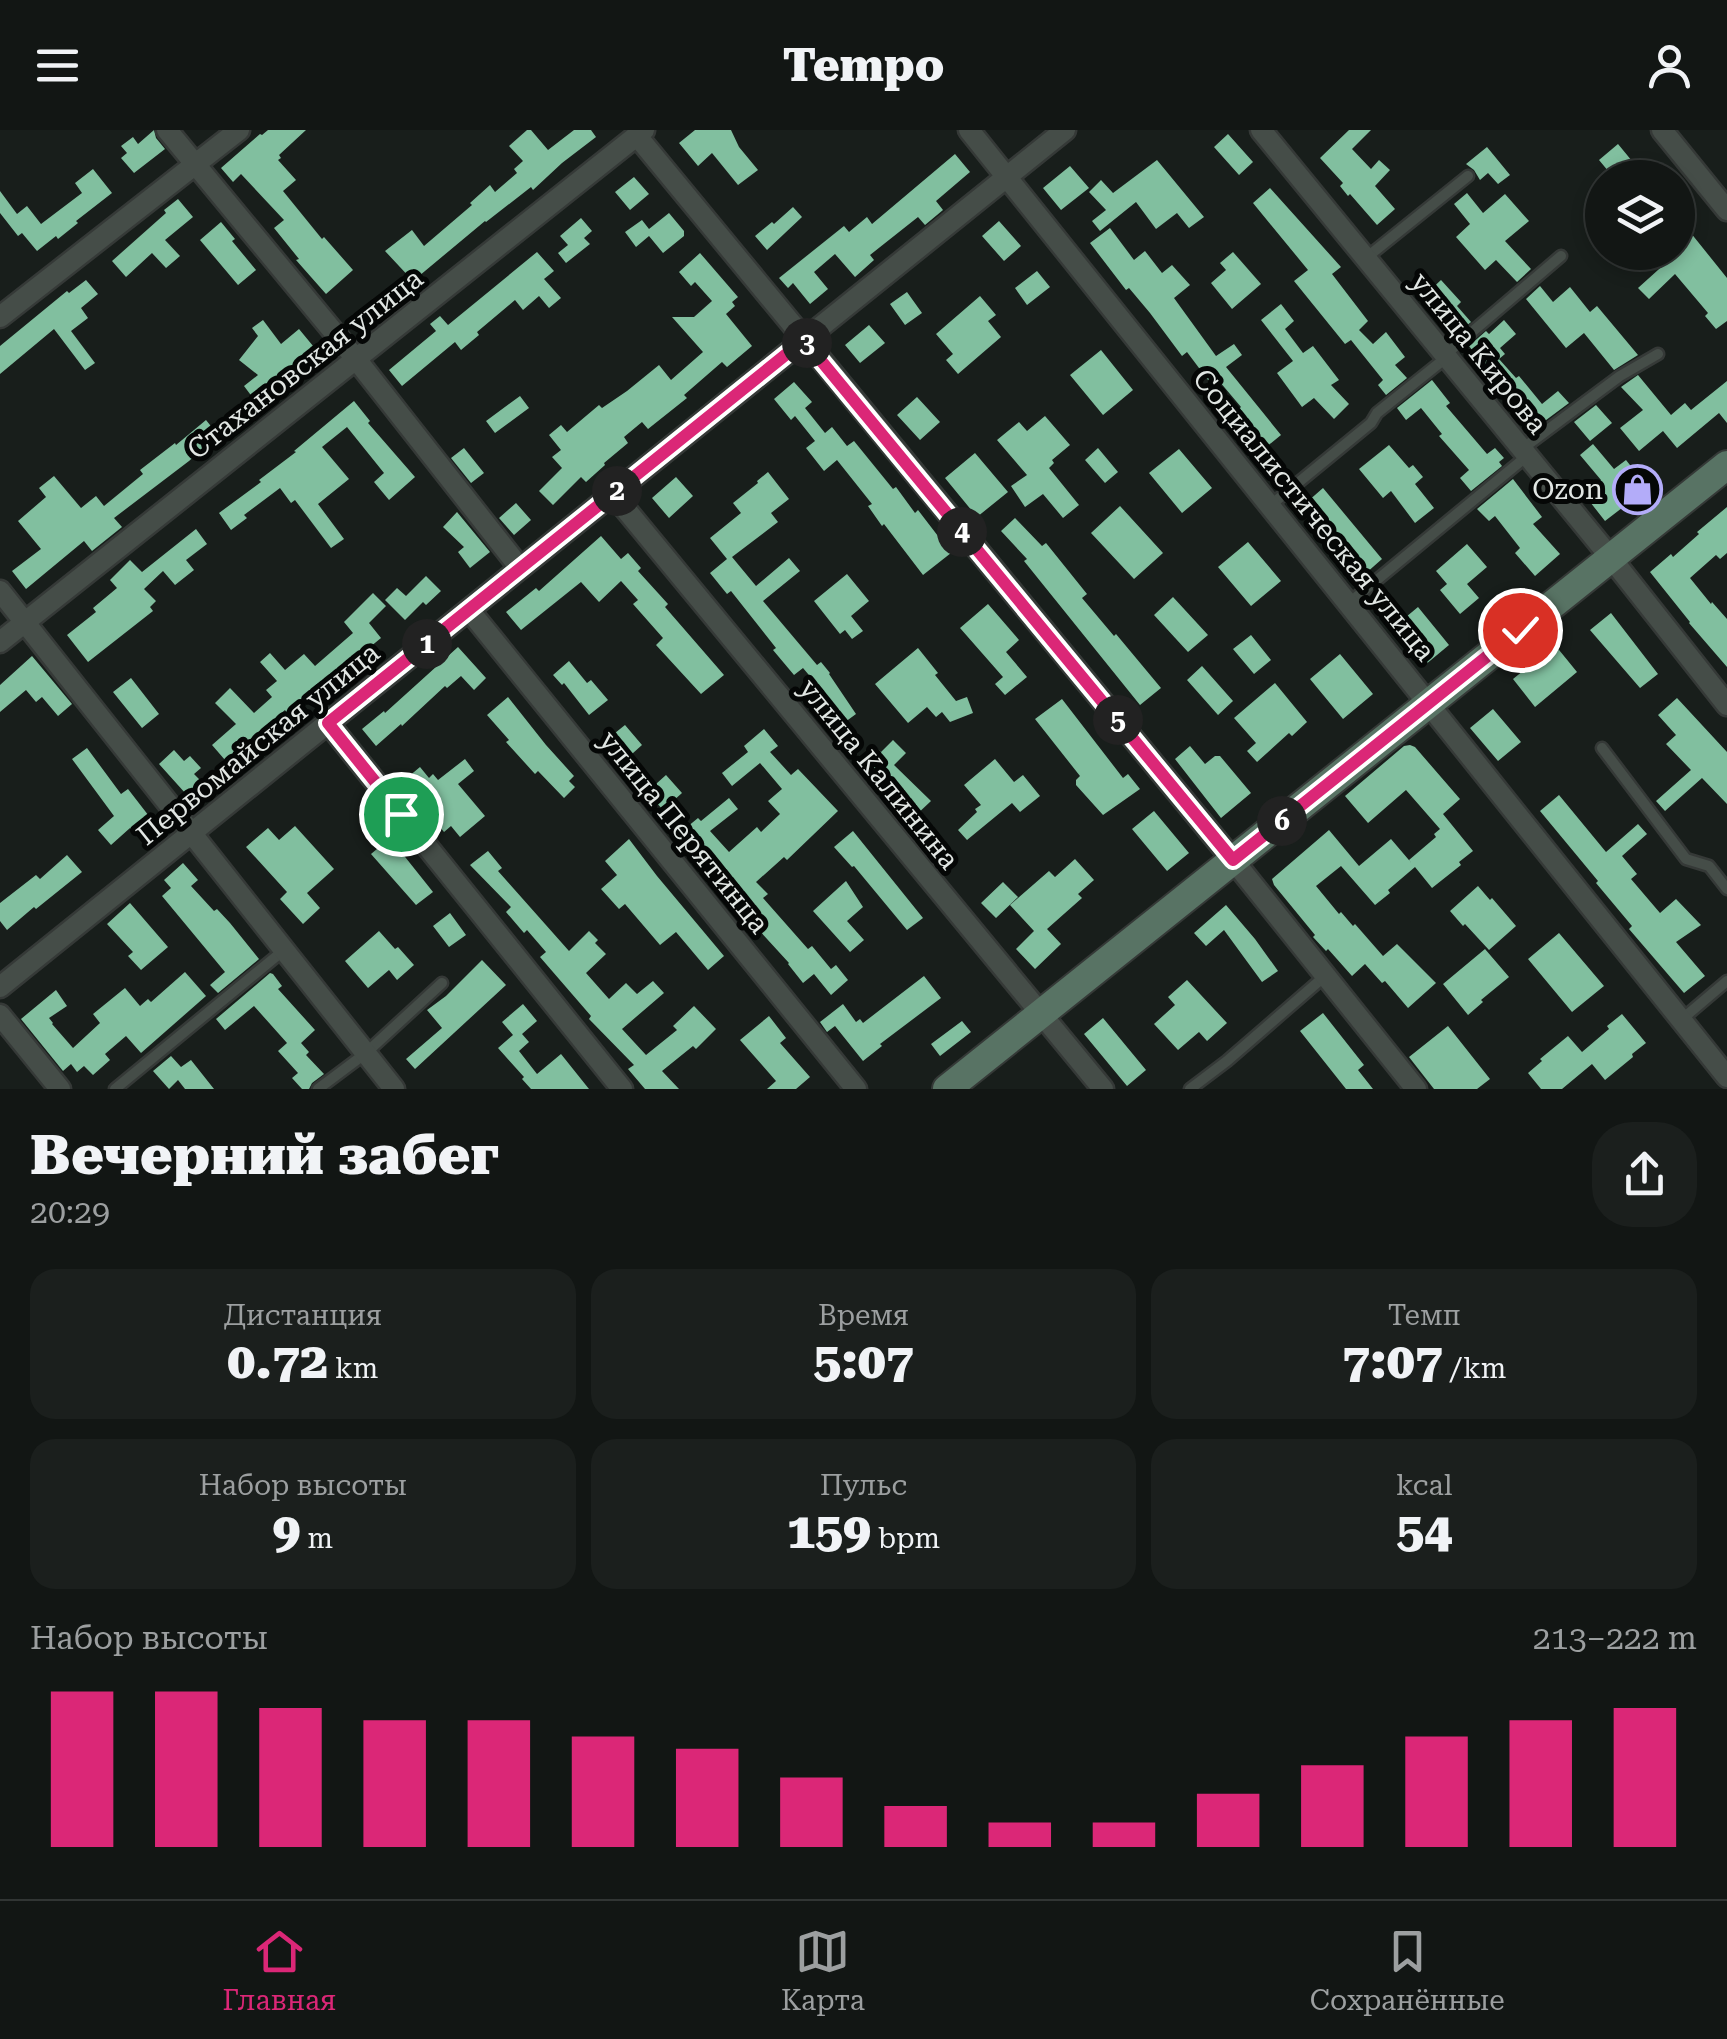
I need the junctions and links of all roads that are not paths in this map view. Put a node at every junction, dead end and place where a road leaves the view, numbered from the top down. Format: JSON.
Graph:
{"nodes":[{"id":1,"x":167,"y":130,"type":"edge"},
{"id":2,"x":239,"y":130,"type":"edge"},
{"id":3,"x":968,"y":130,"type":"edge"},
{"id":4,"x":1065,"y":130,"type":"edge"},
{"id":5,"x":1262,"y":130,"type":"edge"},
{"id":6,"x":1662,"y":130,"type":"edge"},
{"id":7,"x":641,"y":133,"type":"edge"},
{"id":8,"x":196,"y":166,"type":"junction"},
{"id":9,"x":1468,"y":176,"type":"dead end"},
{"id":10,"x":1007,"y":177,"type":"junction"},
{"id":11,"x":1727,"y":210,"type":"edge"},
{"id":12,"x":1560,"y":256,"type":"dead end"},
{"id":13,"x":1366,"y":258,"type":"junction"},
{"id":14,"x":0,"y":317,"type":"edge"},
{"id":15,"x":804,"y":340,"type":"junction"},
{"id":16,"x":1658,"y":354,"type":"dead end"},
{"id":17,"x":1446,"y":356,"type":"junction"},
{"id":18,"x":356,"y":359,"type":"junction"},
{"id":19,"x":1524,"y":452,"type":"junction"},
{"id":20,"x":1727,"y":465,"type":"edge"},
{"id":21,"x":613,"y":494,"type":"junction"},
{"id":22,"x":1271,"y":505,"type":"junction"},
{"id":23,"x":1611,"y":558,"type":"junction"},
{"id":24,"x":520,"y":568,"type":"junction"},
{"id":25,"x":0,"y":590,"type":"edge"},
{"id":26,"x":1349,"y":603,"type":"junction"},
{"id":27,"x":469,"y":610,"type":"junction"},
{"id":28,"x":25,"y":622,"type":"junction"},
{"id":29,"x":0,"y":642,"type":"edge"},
{"id":30,"x":1429,"y":703,"type":"junction"},
{"id":31,"x":1727,"y":705,"type":"edge"},
{"id":32,"x":328,"y":723,"type":"junction"},
{"id":33,"x":1602,"y":748,"type":"dead end"},
{"id":34,"x":192,"y":833,"type":"junction"},
{"id":35,"x":1233,"y":860,"type":"junction"},
{"id":36,"x":1727,"y":889,"type":"edge"},
{"id":37,"x":284,"y":950,"type":"junction"},
{"id":38,"x":1326,"y":976,"type":"junction"},
{"id":39,"x":1727,"y":981,"type":"edge"},
{"id":40,"x":442,"y":983,"type":"dead end"},
{"id":41,"x":0,"y":987,"type":"edge"},
{"id":42,"x":1040,"y":1014,"type":"junction"},
{"id":43,"x":0,"y":1016,"type":"edge"},
{"id":44,"x":1681,"y":1020,"type":"junction"},
{"id":45,"x":366,"y":1053,"type":"junction"},
{"id":46,"x":1727,"y":1077,"type":"edge"},
{"id":47,"x":60,"y":1089,"type":"edge"},
{"id":48,"x":115,"y":1089,"type":"edge"},
{"id":49,"x":318,"y":1089,"type":"edge"},
{"id":50,"x":394,"y":1089,"type":"edge"},
{"id":51,"x":622,"y":1089,"type":"edge"},
{"id":52,"x":856,"y":1089,"type":"edge"},
{"id":53,"x":947,"y":1089,"type":"edge"},
{"id":54,"x":1103,"y":1089,"type":"edge"},
{"id":55,"x":1190,"y":1089,"type":"edge"},
{"id":56,"x":1416,"y":1089,"type":"edge"}],
"edges":[{"from":1,"to":8,"type":"street"},
{"from":2,"to":8,"type":"street"},
{"from":3,"to":10,"type":"street","name":"Социалистическая улица"},
{"from":4,"to":10,"type":"street","name":"Первомайская улица"},
{"from":5,"to":13,"type":"street","name":"улица Кирова"},
{"from":6,"to":11,"type":"street"},
{"from":7,"to":15,"type":"street"},
{"from":7,"to":18,"type":"street","name":"Стахановская улица"},
{"from":8,"to":14,"type":"street"},
{"from":8,"to":18,"type":"street"},
{"from":9,"to":13,"type":"lane"},
{"from":10,"to":15,"type":"street","name":"Первомайская улица"},
{"from":10,"to":22,"type":"street","name":"Социалистическая улица"},
{"from":12,"to":17,"type":"lane"},
{"from":13,"to":17,"type":"street","name":"улица Кирова"},
{"from":15,"to":21,"type":"street","name":"Первомайская улица"},
{"from":15,"to":35,"type":"street"},
{"from":16,"to":19,"type":"lane"},
{"from":17,"to":19,"type":"street","name":"улица Кирова"},
{"from":17,"to":22,"type":"lane"},
{"from":18,"to":24,"type":"street"},
{"from":18,"to":28,"type":"street","name":"Стахановская улица"},
{"from":19,"to":23,"type":"street","name":"улица Кирова"},
{"from":19,"to":26,"type":"lane"},
{"from":20,"to":23,"type":"main road"},
{"from":21,"to":24,"type":"street","name":"Первомайская улица"},
{"from":21,"to":42,"type":"street","name":"улица Калинина"},
{"from":22,"to":26,"type":"street","name":"Социалистическая улица"},
{"from":23,"to":30,"type":"main road"},
{"from":23,"to":31,"type":"street","name":"улица Кирова"},
{"from":24,"to":27,"type":"street","name":"Первомайская улица"},
{"from":25,"to":28,"type":"street"},
{"from":26,"to":30,"type":"street","name":"Социалистическая улица"},
{"from":27,"to":32,"type":"street","name":"Первомайская улица"},
{"from":27,"to":52,"type":"street","name":"улица Перятинца"},
{"from":28,"to":29,"type":"street","name":"Стахановская улица"},
{"from":28,"to":34,"type":"street"},
{"from":30,"to":35,"type":"main road"},
{"from":30,"to":44,"type":"street","name":"Социалистическая улица"},
{"from":32,"to":34,"type":"street","name":"Первомайская улица"},
{"from":32,"to":51,"type":"street"},
{"from":33,"to":36,"type":"lane"},
{"from":34,"to":37,"type":"street"},
{"from":34,"to":41,"type":"street","name":"Первомайская улица"},
{"from":35,"to":38,"type":"street"},
{"from":35,"to":42,"type":"main road"},
{"from":37,"to":45,"type":"street"},
{"from":37,"to":48,"type":"lane"},
{"from":38,"to":55,"type":"lane"},
{"from":38,"to":56,"type":"street"},
{"from":39,"to":44,"type":"lane"},
{"from":40,"to":45,"type":"lane"},
{"from":42,"to":53,"type":"main road"},
{"from":42,"to":54,"type":"street","name":"улица Калинина"},
{"from":43,"to":47,"type":"street"},
{"from":44,"to":46,"type":"street","name":"Социалистическая улица"},
{"from":45,"to":49,"type":"lane"},
{"from":45,"to":50,"type":"street"}]}
